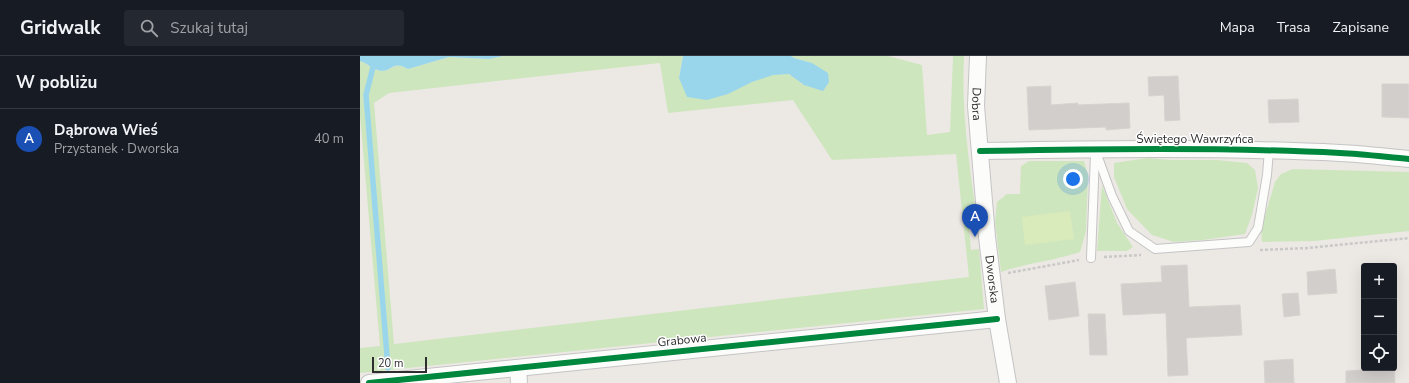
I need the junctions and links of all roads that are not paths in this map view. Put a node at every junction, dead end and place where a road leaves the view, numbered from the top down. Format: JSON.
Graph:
{"nodes":[{"id":1,"x":978,"y":56,"type":"edge"},
{"id":2,"x":1095,"y":149,"type":"junction"},
{"id":3,"x":1268,"y":150,"type":"junction"},
{"id":4,"x":980,"y":151,"type":"junction"},
{"id":5,"x":1409,"y":159,"type":"edge"},
{"id":6,"x":1091,"y":258,"type":"dead end"},
{"id":7,"x":997,"y":319,"type":"junction"},
{"id":8,"x":518,"y":375,"type":"edge"},
{"id":9,"x":369,"y":383,"type":"edge"},
{"id":10,"x":1008,"y":383,"type":"edge"}],
"edges":[{"from":1,"to":4,"type":"street","name":"Dobra"},
{"from":2,"to":3,"type":"street","name":"Świętego Wawrzyńca"},
{"from":2,"to":3,"type":"lane"},
{"from":2,"to":4,"type":"street","name":"Świętego Wawrzyńca"},
{"from":2,"to":6,"type":"lane"},
{"from":3,"to":5,"type":"street","name":"Świętego Wawrzyńca"},
{"from":4,"to":7,"type":"street","name":"Dworska"},
{"from":7,"to":8,"type":"street","name":"Grabowa"},
{"from":7,"to":10,"type":"street","name":"Dworska"},
{"from":8,"to":9,"type":"street","name":"Grabowa"}]}
